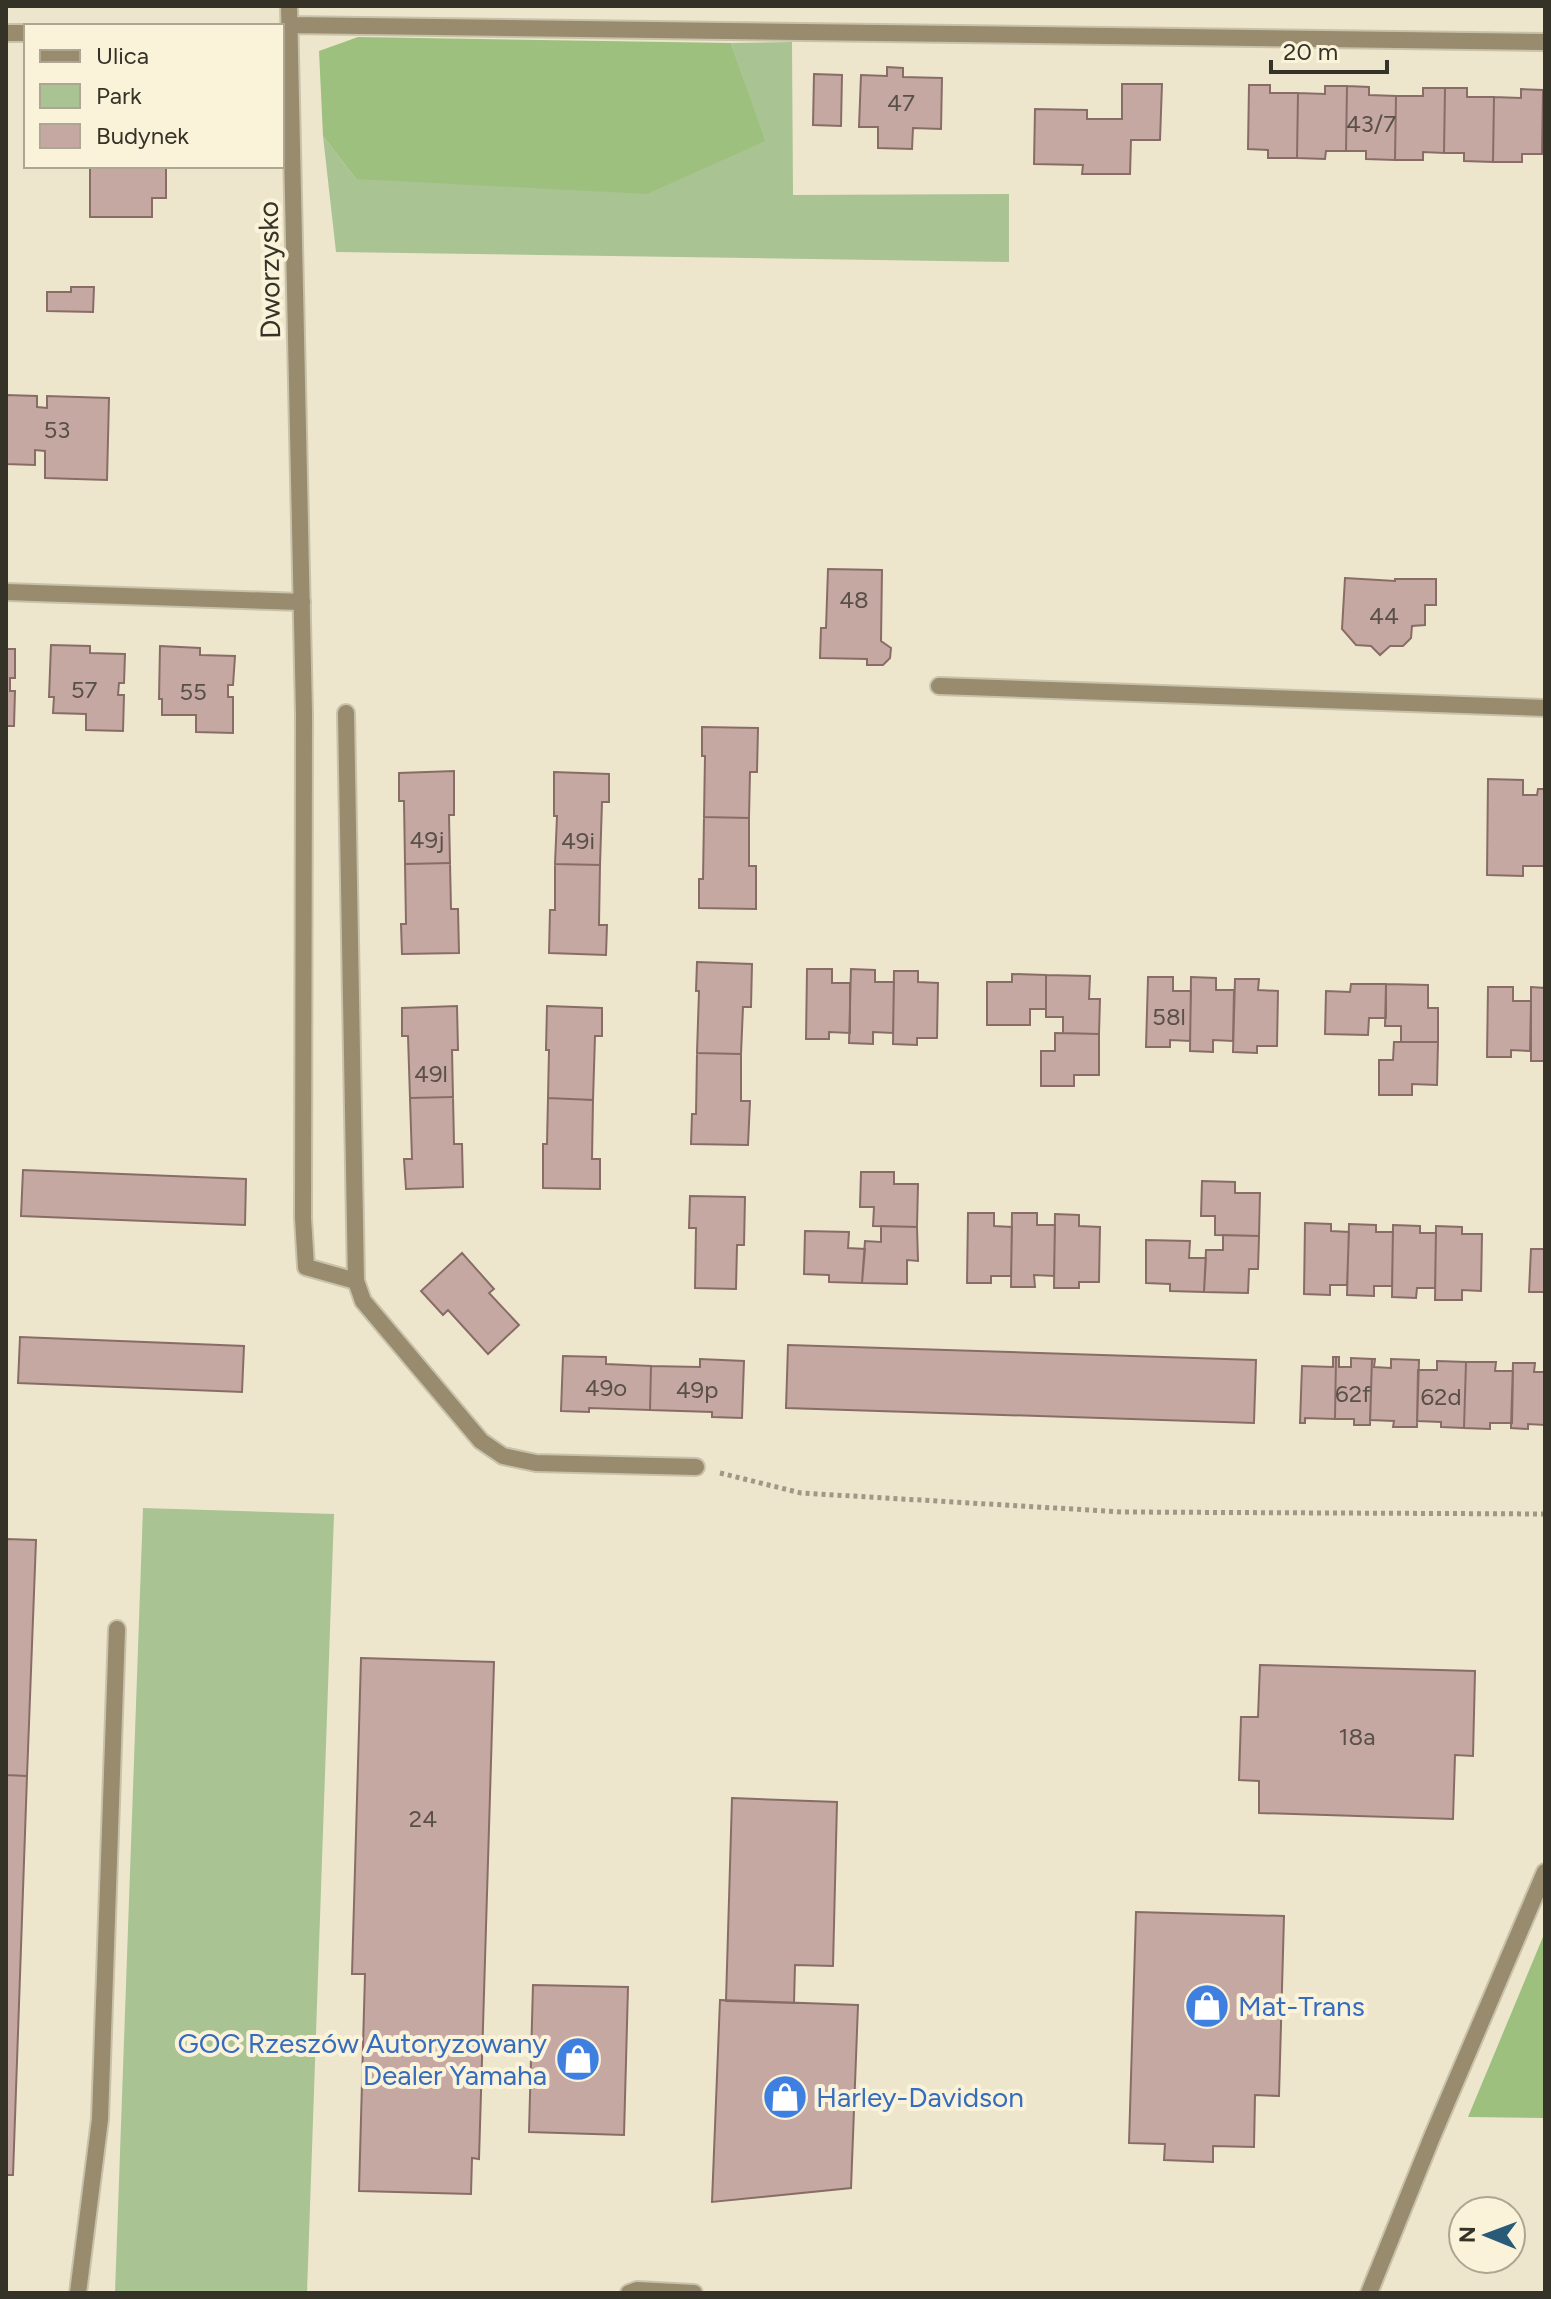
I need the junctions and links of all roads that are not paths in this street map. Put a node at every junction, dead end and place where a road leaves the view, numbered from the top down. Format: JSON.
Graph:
{"nodes":[{"id":1,"x":289,"y":6,"type":"edge"},
{"id":2,"x":286,"y":26,"type":"edge"},
{"id":3,"x":1545,"y":42,"type":"edge"},
{"id":4,"x":6,"y":592,"type":"edge"},
{"id":5,"x":302,"y":602,"type":"junction"},
{"id":6,"x":939,"y":686,"type":"dead end"},
{"id":7,"x":1545,"y":708,"type":"edge"},
{"id":8,"x":346,"y":713,"type":"dead end"},
{"id":9,"x":356,"y":1281,"type":"junction"},
{"id":10,"x":696,"y":1467,"type":"road end"},
{"id":11,"x":117,"y":1629,"type":"dead end"},
{"id":12,"x":1545,"y":1872,"type":"edge"},
{"id":13,"x":78,"y":2293,"type":"edge"},
{"id":14,"x":629,"y":2293,"type":"edge"},
{"id":15,"x":694,"y":2293,"type":"edge"},
{"id":16,"x":1369,"y":2293,"type":"edge"}],
"edges":[{"from":1,"to":2,"type":"street","name":"Dworzysko"},
{"from":2,"to":3,"type":"street"},
{"from":2,"to":5,"type":"street","name":"Dworzysko"},
{"from":4,"to":5,"type":"street"},
{"from":5,"to":9,"type":"street","name":"Dworzysko"},
{"from":6,"to":7,"type":"street"},
{"from":8,"to":9,"type":"street"},
{"from":9,"to":10,"type":"street"},
{"from":11,"to":13,"type":"street"},
{"from":12,"to":16,"type":"street"},
{"from":14,"to":15,"type":"street"}]}
